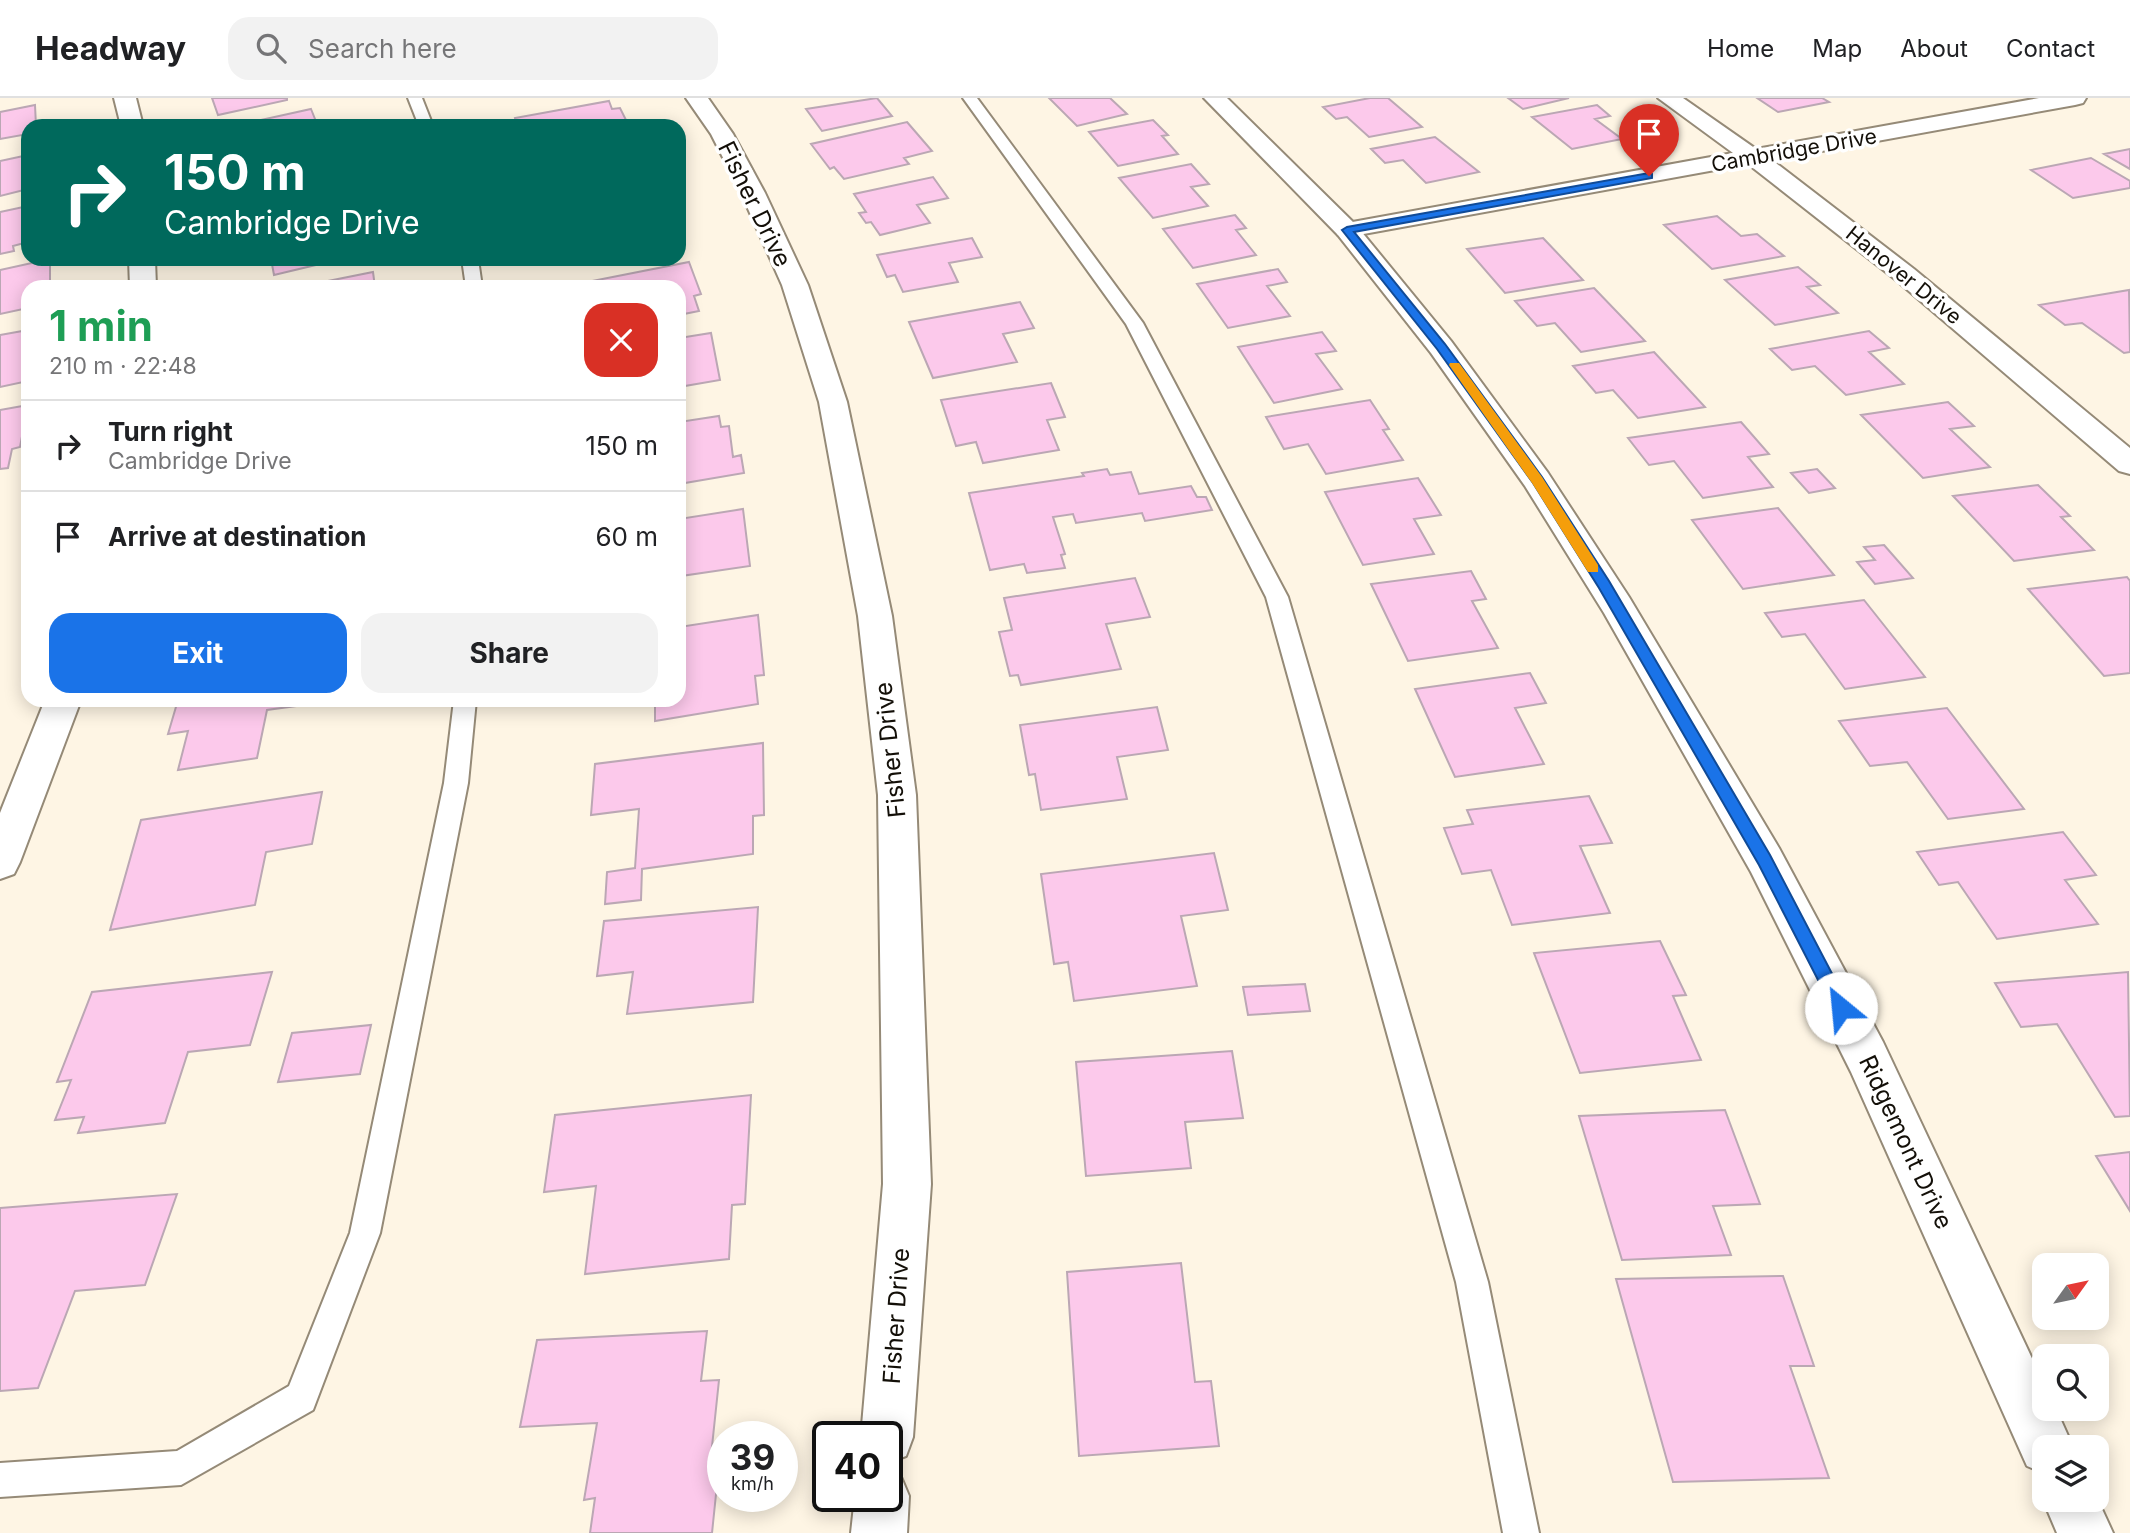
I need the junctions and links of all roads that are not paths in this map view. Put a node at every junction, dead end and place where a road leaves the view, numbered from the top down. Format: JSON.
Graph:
{"nodes":[{"id":1,"x":125,"y":98,"type":"edge"},
{"id":2,"x":415,"y":98,"type":"edge"},
{"id":3,"x":697,"y":98,"type":"edge"},
{"id":4,"x":970,"y":98,"type":"edge"},
{"id":5,"x":1215,"y":98,"type":"edge"},
{"id":6,"x":1669,"y":98,"type":"edge"},
{"id":7,"x":2075,"y":98,"type":"edge"},
{"id":8,"x":130,"y":119,"type":"edge"},
{"id":9,"x":423,"y":119,"type":"edge"},
{"id":10,"x":1757,"y":157,"type":"junction"},
{"id":11,"x":1347,"y":230,"type":"junction"},
{"id":12,"x":2130,"y":464,"type":"edge"},
{"id":13,"x":60,"y":707,"type":"edge"},
{"id":14,"x":464,"y":707,"type":"edge"},
{"id":15,"x":0,"y":862,"type":"edge"},
{"id":16,"x":888,"y":1421,"type":"edge"},
{"id":17,"x":2040,"y":1435,"type":"edge"},
{"id":18,"x":0,"y":1480,"type":"edge"},
{"id":19,"x":881,"y":1512,"type":"edge"},
{"id":20,"x":2075,"y":1512,"type":"edge"},
{"id":21,"x":879,"y":1533,"type":"edge"},
{"id":22,"x":1521,"y":1533,"type":"edge"},
{"id":23,"x":2085,"y":1533,"type":"edge"}],
"edges":[{"from":1,"to":8,"type":"street"},
{"from":2,"to":9,"type":"lane"},
{"from":3,"to":16,"type":"street","name":"Fisher Drive"},
{"from":4,"to":22,"type":"lane"},
{"from":5,"to":11,"type":"street","name":"Ridgemont Drive"},
{"from":6,"to":10,"type":"street","name":"Hanover Drive"},
{"from":7,"to":10,"type":"street","name":"Cambridge Drive"},
{"from":10,"to":11,"type":"street","name":"Cambridge Drive"},
{"from":10,"to":12,"type":"street","name":"Hanover Drive"},
{"from":11,"to":17,"type":"street","name":"Ridgemont Drive"},
{"from":13,"to":15,"type":"street"},
{"from":14,"to":18,"type":"lane"},
{"from":19,"to":21,"type":"street"},
{"from":20,"to":23,"type":"street"}]}
